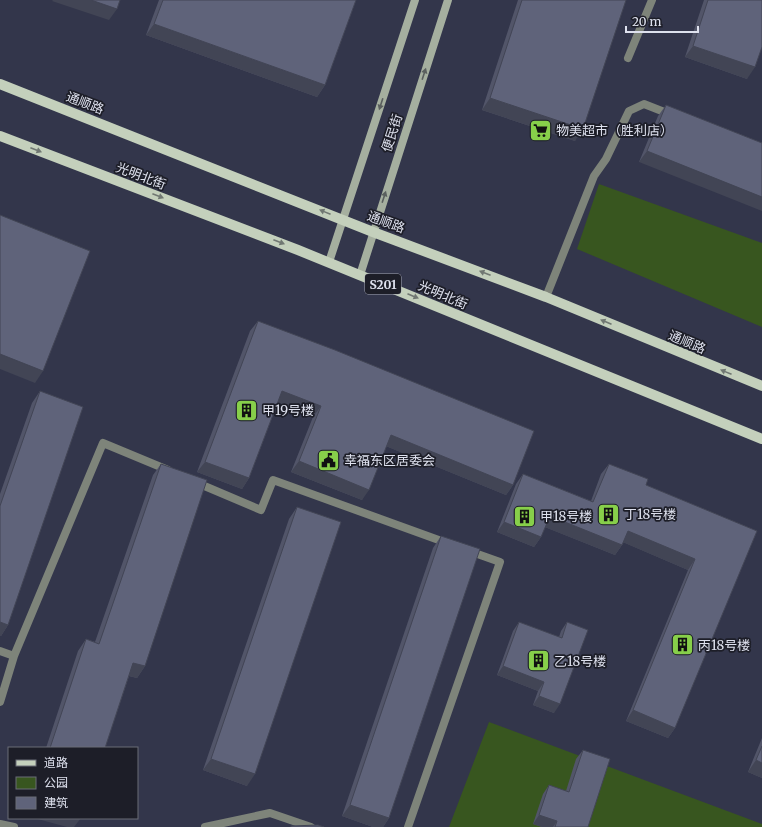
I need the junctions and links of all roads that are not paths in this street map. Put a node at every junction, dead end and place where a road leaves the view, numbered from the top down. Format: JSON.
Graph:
{"nodes":[{"id":1,"x":414,"y":0,"type":"edge"},
{"id":2,"x":448,"y":0,"type":"edge"},
{"id":3,"x":652,"y":0,"type":"edge"},
{"id":4,"x":628,"y":58,"type":"dead end"},
{"id":5,"x":0,"y":84,"type":"edge"},
{"id":6,"x":681,"y":118,"type":"edge"},
{"id":7,"x":0,"y":136,"type":"edge"},
{"id":8,"x":344,"y":220,"type":"junction"},
{"id":9,"x":373,"y":232,"type":"junction"},
{"id":10,"x":329,"y":262,"type":"junction"},
{"id":11,"x":360,"y":275,"type":"junction"},
{"id":12,"x":546,"y":297,"type":"junction"},
{"id":13,"x":762,"y":386,"type":"edge"},
{"id":14,"x":762,"y":439,"type":"edge"},
{"id":15,"x":175,"y":473,"type":"edge"},
{"id":16,"x":189,"y":480,"type":"edge"},
{"id":17,"x":0,"y":651,"type":"edge"},
{"id":18,"x":14,"y":656,"type":"junction"},
{"id":19,"x":0,"y":702,"type":"edge"},
{"id":20,"x":0,"y":824,"type":"edge"},
{"id":21,"x":14,"y":827,"type":"edge"},
{"id":22,"x":205,"y":827,"type":"edge"},
{"id":23,"x":311,"y":827,"type":"edge"},
{"id":24,"x":408,"y":827,"type":"edge"}],
"edges":[{"from":1,"to":8,"type":"street","name":"便民街","one_way":true},
{"from":9,"to":2,"type":"street","name":"便民街","one_way":true},
{"from":3,"to":4,"type":"street"},
{"from":8,"to":5,"type":"main road","name":"通顺路","one_way":true},
{"from":6,"to":12,"type":"street"},
{"from":7,"to":10,"type":"main road","name":"光明北街","number":"S201","one_way":true},
{"from":8,"to":9,"type":"main road","name":"通顺路"},
{"from":8,"to":10,"type":"street","name":"便民街"},
{"from":9,"to":11,"type":"street","name":"便民街"},
{"from":12,"to":9,"type":"main road","name":"通顺路","one_way":true},
{"from":10,"to":11,"type":"main road","name":"光明北街","number":"S201"},
{"from":11,"to":14,"type":"main road","name":"光明北街","number":"S201","one_way":true},
{"from":13,"to":12,"type":"main road","name":"通顺路","one_way":true},
{"from":15,"to":18,"type":"street"},
{"from":16,"to":24,"type":"street"},
{"from":17,"to":18,"type":"street"},
{"from":18,"to":19,"type":"street"},
{"from":20,"to":21,"type":"street"},
{"from":22,"to":23,"type":"street"}]}
